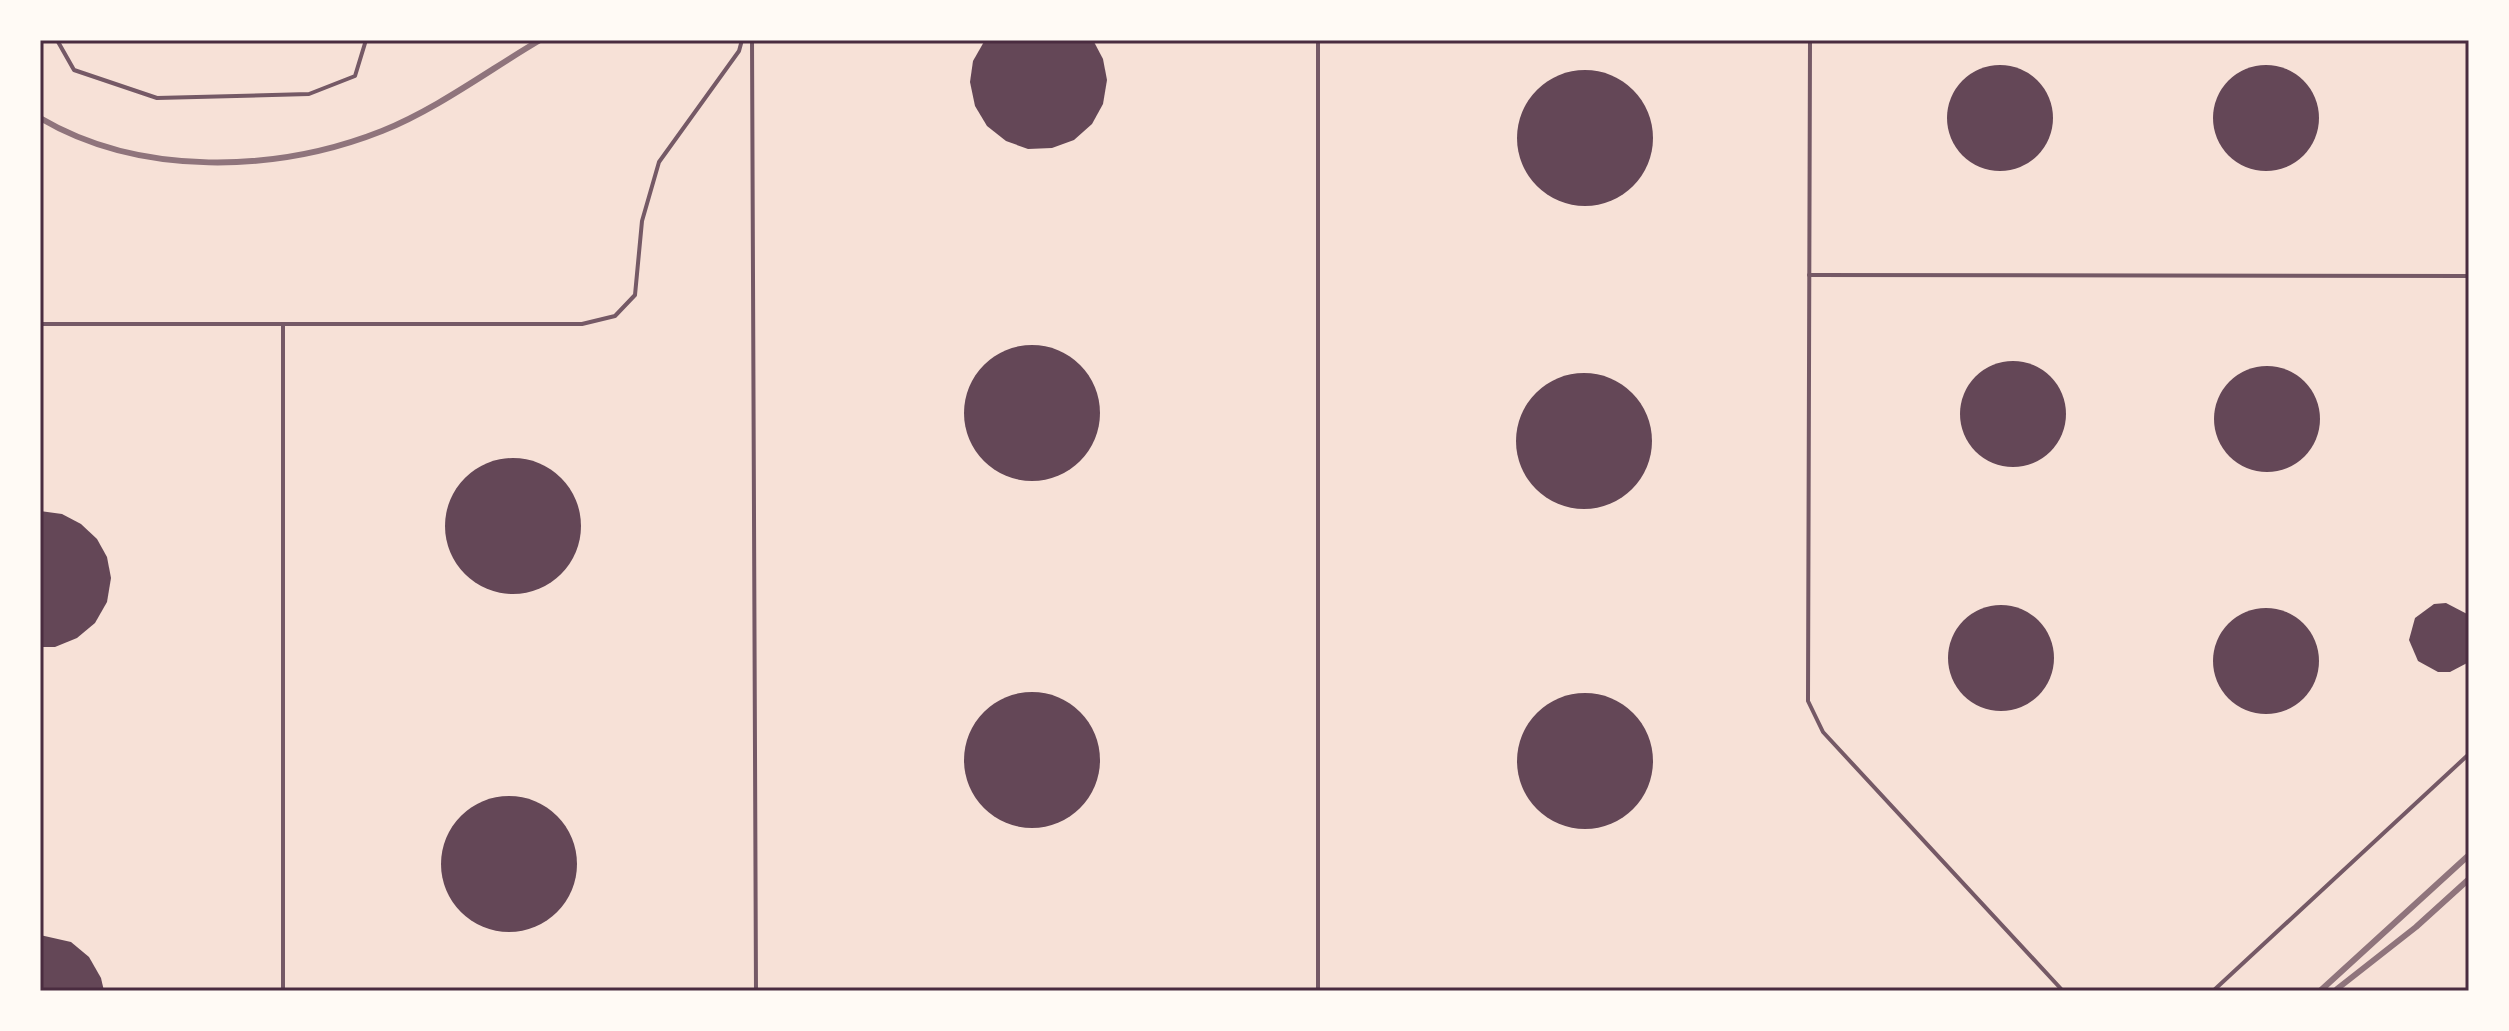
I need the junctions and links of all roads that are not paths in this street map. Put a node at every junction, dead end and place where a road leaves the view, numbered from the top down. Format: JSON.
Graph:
{"nodes":[{"id":1,"x":57,"y":40,"type":"edge"},
{"id":2,"x":366,"y":40,"type":"edge"},
{"id":3,"x":742,"y":40,"type":"edge"},
{"id":4,"x":752,"y":40,"type":"edge"},
{"id":5,"x":1318,"y":40,"type":"edge"},
{"id":6,"x":1810,"y":40,"type":"edge"},
{"id":7,"x":1809,"y":275,"type":"junction"},
{"id":8,"x":2469,"y":276,"type":"edge"},
{"id":9,"x":40,"y":324,"type":"edge"},
{"id":10,"x":283,"y":324,"type":"junction"},
{"id":11,"x":2469,"y":754,"type":"edge"},
{"id":12,"x":283,"y":991,"type":"edge"},
{"id":13,"x":756,"y":991,"type":"edge"},
{"id":14,"x":1318,"y":991,"type":"edge"},
{"id":15,"x":2063,"y":991,"type":"edge"},
{"id":16,"x":2213,"y":991,"type":"edge"}],
"edges":[{"from":1,"to":2,"type":"lane"},
{"from":3,"to":10,"type":"lane"},
{"from":4,"to":13,"type":"lane"},
{"from":5,"to":14,"type":"lane"},
{"from":6,"to":7,"type":"lane"},
{"from":7,"to":8,"type":"lane"},
{"from":7,"to":15,"type":"lane"},
{"from":9,"to":10,"type":"lane"},
{"from":10,"to":12,"type":"lane"},
{"from":11,"to":16,"type":"lane"}]}
